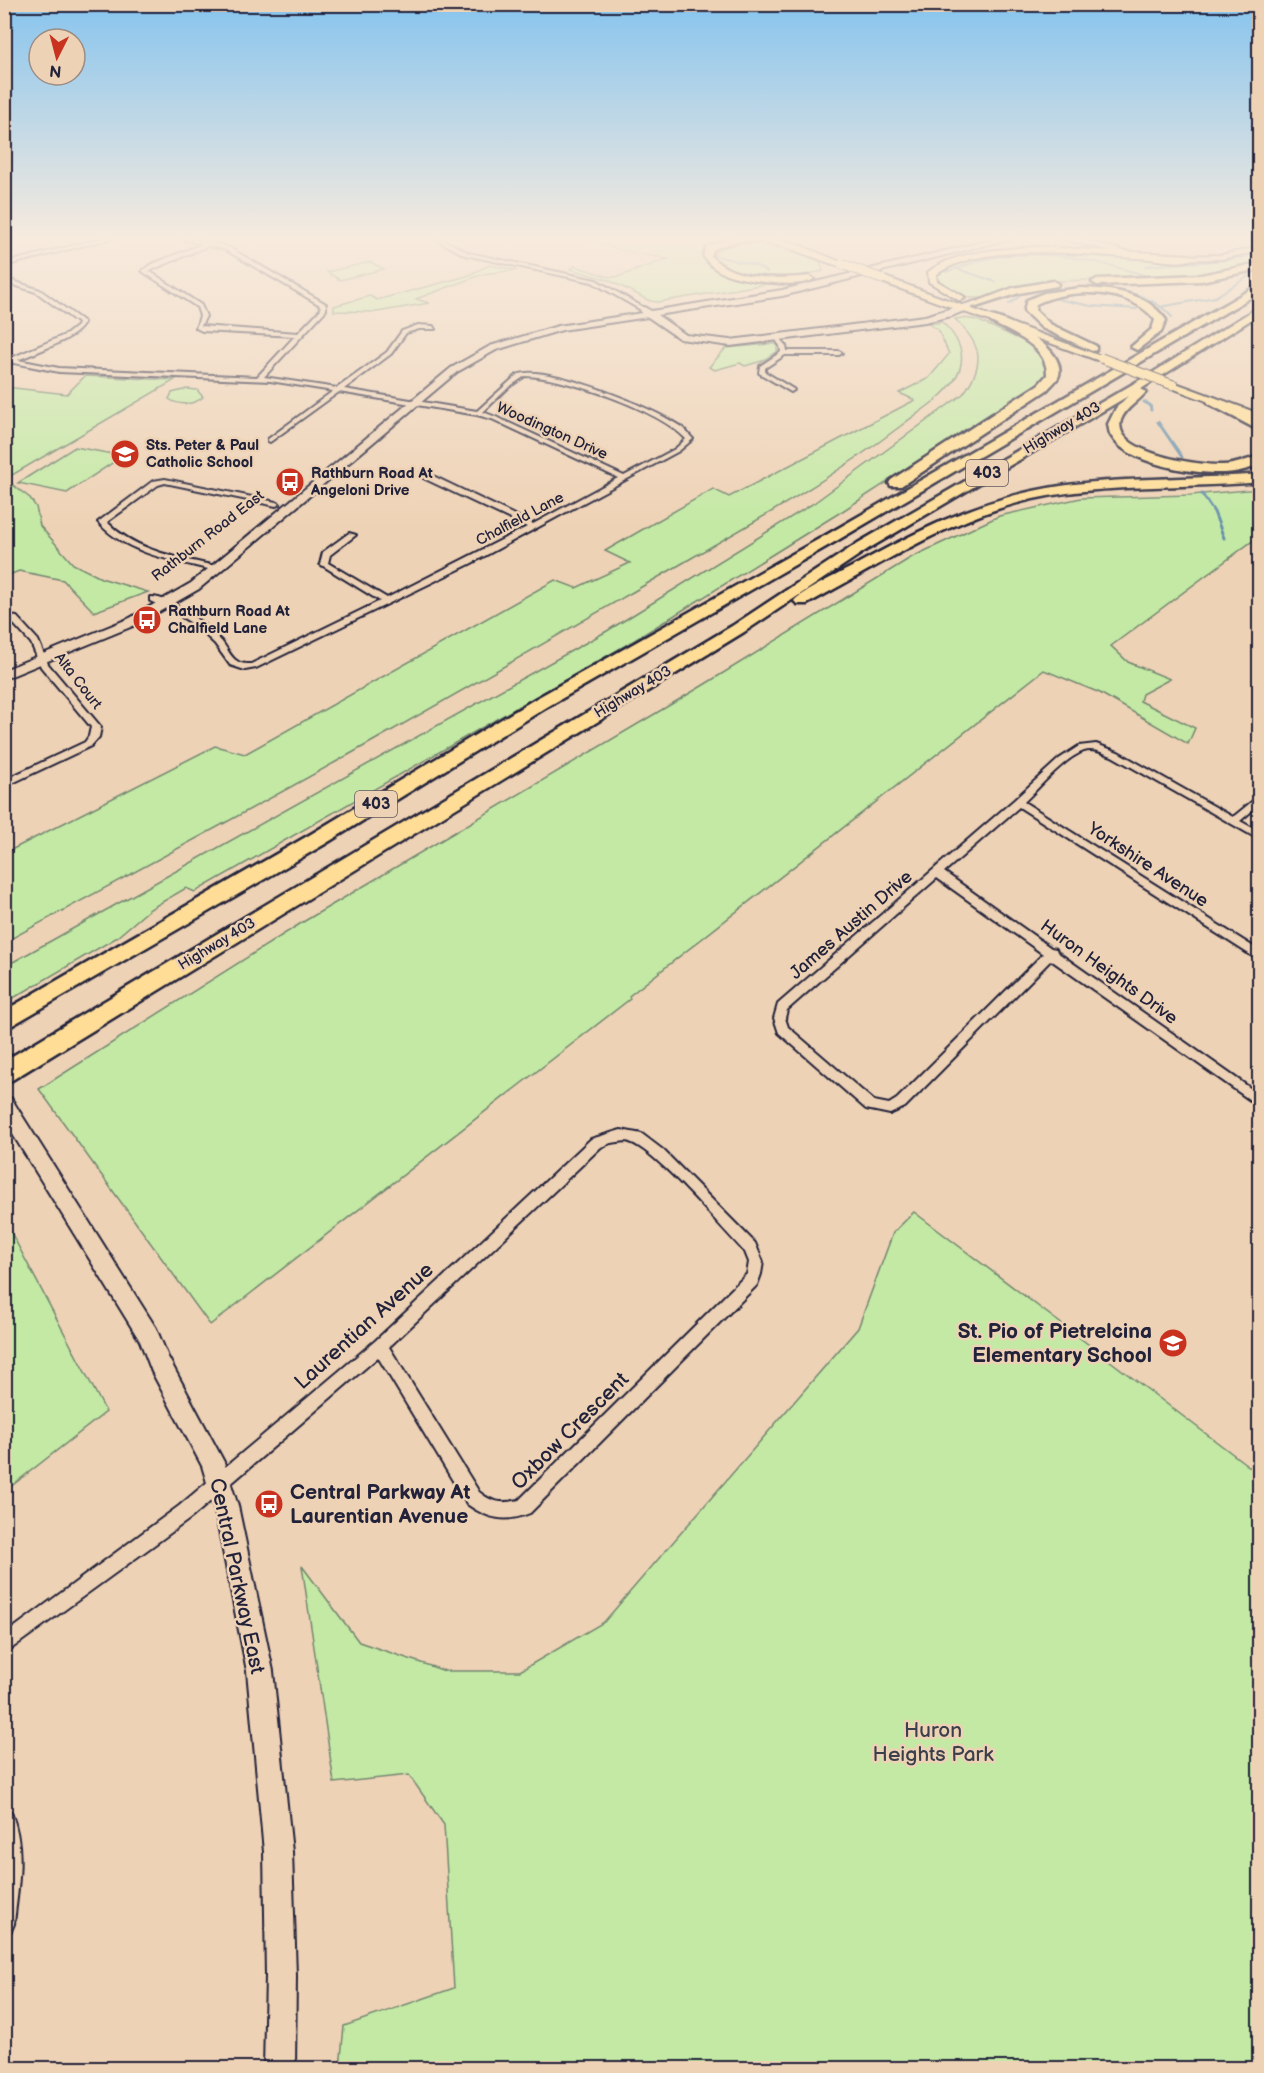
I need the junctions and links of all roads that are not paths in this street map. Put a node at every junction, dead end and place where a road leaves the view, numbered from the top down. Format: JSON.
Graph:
{"nodes":[{"id":1,"x":69,"y":335,"type":"edge"},
{"id":2,"x":296,"y":335,"type":"edge"},
{"id":3,"x":300,"y":335,"type":"joint"},
{"id":4,"x":402,"y":335,"type":"edge"},
{"id":5,"x":509,"y":335,"type":"edge"},
{"id":6,"x":538,"y":335,"type":"edge"},
{"id":7,"x":680,"y":335,"type":"edge"},
{"id":8,"x":800,"y":335,"type":"edge"},
{"id":9,"x":1018,"y":335,"type":"edge"},
{"id":10,"x":1040,"y":335,"type":"edge"},
{"id":11,"x":1057,"y":335,"type":"edge"},
{"id":12,"x":1066,"y":335,"type":"edge"},
{"id":13,"x":1151,"y":335,"type":"edge"},
{"id":14,"x":1177,"y":335,"type":"edge"},
{"id":15,"x":1219,"y":335,"type":"edge"},
{"id":16,"x":776,"y":338,"type":"junction"},
{"id":17,"x":1092,"y":348,"type":"junction"},
{"id":18,"x":784,"y":353,"type":"junction"},
{"id":19,"x":839,"y":353,"type":"dead end"},
{"id":20,"x":1105,"y":356,"type":"junction"},
{"id":21,"x":7,"y":360,"type":"edge"},
{"id":22,"x":1156,"y":375,"type":"junction"},
{"id":23,"x":1106,"y":376,"type":"junction"},
{"id":24,"x":259,"y":378,"type":"junction"},
{"id":25,"x":1177,"y":383,"type":"junction"},
{"id":26,"x":339,"y":390,"type":"junction"},
{"id":27,"x":791,"y":390,"type":"dead end"},
{"id":28,"x":402,"y":400,"type":"junction"},
{"id":29,"x":1213,"y":401,"type":"junction"},
{"id":30,"x":416,"y":402,"type":"junction"},
{"id":31,"x":1260,"y":410,"type":"edge"},
{"id":32,"x":478,"y":413,"type":"junction"},
{"id":33,"x":1260,"y":418,"type":"edge"},
{"id":34,"x":1260,"y":427,"type":"edge"},
{"id":35,"x":270,"y":440,"type":"dead end"},
{"id":36,"x":1260,"y":460,"type":"edge"},
{"id":37,"x":424,"y":475,"type":"dead end"},
{"id":38,"x":622,"y":478,"type":"junction"},
{"id":39,"x":1260,"y":478,"type":"edge"},
{"id":40,"x":276,"y":504,"type":"junction"},
{"id":41,"x":533,"y":527,"type":"junction"},
{"id":42,"x":352,"y":535,"type":"dead end"},
{"id":43,"x":203,"y":565,"type":"junction"},
{"id":44,"x":217,"y":568,"type":"junction"},
{"id":45,"x":747,"y":586,"type":"junction"},
{"id":46,"x":153,"y":599,"type":"junction"},
{"id":47,"x":386,"y":601,"type":"junction"},
{"id":48,"x":166,"y":604,"type":"junction"},
{"id":49,"x":4,"y":617,"type":"edge"},
{"id":50,"x":738,"y":629,"type":"junction"},
{"id":51,"x":40,"y":654,"type":"junction"},
{"id":52,"x":4,"y":662,"type":"edge"},
{"id":53,"x":4,"y":675,"type":"edge"},
{"id":54,"x":4,"y":784,"type":"edge"},
{"id":55,"x":1260,"y":798,"type":"edge"},
{"id":56,"x":1018,"y":802,"type":"junction"},
{"id":57,"x":1233,"y":822,"type":"junction"},
{"id":58,"x":1260,"y":837,"type":"edge"},
{"id":59,"x":936,"y":872,"type":"junction"},
{"id":60,"x":1052,"y":952,"type":"junction"},
{"id":61,"x":1260,"y":957,"type":"edge"},
{"id":62,"x":4,"y":1022,"type":"edge"},
{"id":63,"x":11,"y":1068,"type":"edge"},
{"id":64,"x":1260,"y":1102,"type":"edge"},
{"id":65,"x":4,"y":1103,"type":"edge"},
{"id":66,"x":740,"y":1239,"type":"joint"},
{"id":67,"x":380,"y":1346,"type":"junction"},
{"id":68,"x":218,"y":1483,"type":"junction"},
{"id":69,"x":4,"y":1646,"type":"edge"},
{"id":70,"x":4,"y":1819,"type":"edge"},
{"id":71,"x":4,"y":1924,"type":"edge"},
{"id":72,"x":280,"y":2068,"type":"edge"}],
"edges":[{"from":1,"to":21,"type":"street"},
{"from":2,"to":3,"type":"street"},
{"from":3,"to":24,"type":"street"},
{"from":4,"to":26,"type":"street"},
{"from":5,"to":28,"type":"street","name":"Rathburn Road East"},
{"from":6,"to":30,"type":"street","name":"Rathburn Road East"},
{"from":7,"to":16,"type":"street"},
{"from":8,"to":16,"type":"street"},
{"from":9,"to":45,"type":"highway"},
{"from":10,"to":20,"type":"main road"},
{"from":11,"to":17,"type":"main road"},
{"from":12,"to":17,"type":"highway"},
{"from":13,"to":23,"type":"highway"},
{"from":14,"to":23,"type":"highway","name":"Highway 403","number":"403"},
{"from":15,"to":22,"type":"highway","name":"Highway 403","number":"403"},
{"from":16,"to":18,"type":"street"},
{"from":17,"to":20,"type":"main road"},
{"from":18,"to":19,"type":"street"},
{"from":18,"to":27,"type":"street"},
{"from":20,"to":25,"type":"main road","bridge":true},
{"from":21,"to":24,"type":"street","name":"Woodington Drive"},
{"from":22,"to":36,"type":"highway"},
{"from":22,"to":50,"type":"highway","name":"Highway 403","number":"403"},
{"from":23,"to":45,"type":"highway","name":"Highway 403","number":"403"},
{"from":24,"to":26,"type":"street","name":"Woodington Drive"},
{"from":25,"to":29,"type":"main road"},
{"from":25,"to":31,"type":"main road"},
{"from":26,"to":28,"type":"street","name":"Woodington Drive"},
{"from":26,"to":35,"type":"street"},
{"from":28,"to":30,"type":"street","name":"Woodington Drive"},
{"from":28,"to":40,"type":"street","name":"Rathburn Road East"},
{"from":29,"to":33,"type":"main road"},
{"from":29,"to":34,"type":"highway"},
{"from":30,"to":32,"type":"street","name":"Woodington Drive"},
{"from":30,"to":44,"type":"street","name":"Rathburn Road East"},
{"from":32,"to":38,"type":"street","name":"Woodington Drive"},
{"from":32,"to":38,"type":"street","name":"Chalfield Lane"},
{"from":37,"to":41,"type":"street"},
{"from":38,"to":41,"type":"street","name":"Chalfield Lane"},
{"from":39,"to":50,"type":"highway"},
{"from":40,"to":43,"type":"street","name":"Rathburn Road East"},
{"from":40,"to":43,"type":"street"},
{"from":41,"to":47,"type":"street","name":"Chalfield Lane"},
{"from":42,"to":47,"type":"street"},
{"from":43,"to":44,"type":"street"},
{"from":43,"to":46,"type":"street","name":"Rathburn Road East"},
{"from":44,"to":48,"type":"street","name":"Rathburn Road East"},
{"from":45,"to":62,"type":"highway","name":"Highway 403","number":"403"},
{"from":46,"to":48,"type":"street","name":"Chalfield Lane"},
{"from":46,"to":51,"type":"street","name":"Rathburn Road East"},
{"from":47,"to":48,"type":"street","name":"Chalfield Lane"},
{"from":48,"to":51,"type":"street","name":"Rathburn Road East"},
{"from":49,"to":51,"type":"street"},
{"from":50,"to":63,"type":"highway","name":"Highway 403","number":"403"},
{"from":51,"to":52,"type":"street","name":"Rathburn Road East"},
{"from":51,"to":53,"type":"street","name":"Rathburn Road East"},
{"from":51,"to":54,"type":"street","name":"Alta Court"},
{"from":55,"to":57,"type":"street"},
{"from":56,"to":57,"type":"street","name":"James Austin Drive"},
{"from":56,"to":59,"type":"street","name":"James Austin Drive"},
{"from":56,"to":61,"type":"street","name":"Yorkshire Avenue"},
{"from":57,"to":58,"type":"street","name":"James Austin Drive"},
{"from":59,"to":60,"type":"street","name":"Huron Heights Drive"},
{"from":59,"to":60,"type":"street","name":"James Austin Drive"},
{"from":60,"to":64,"type":"street","name":"Huron Heights Drive"},
{"from":65,"to":68,"type":"street","name":"Central Parkway East"},
{"from":66,"to":67,"type":"street","name":"Laurentian Avenue"},
{"from":66,"to":67,"type":"street","name":"Oxbow Crescent"},
{"from":67,"to":68,"type":"street","name":"Laurentian Avenue"},
{"from":68,"to":69,"type":"street","name":"Laurentian Avenue"},
{"from":68,"to":72,"type":"street","name":"Central Parkway East"},
{"from":70,"to":71,"type":"street"}]}
